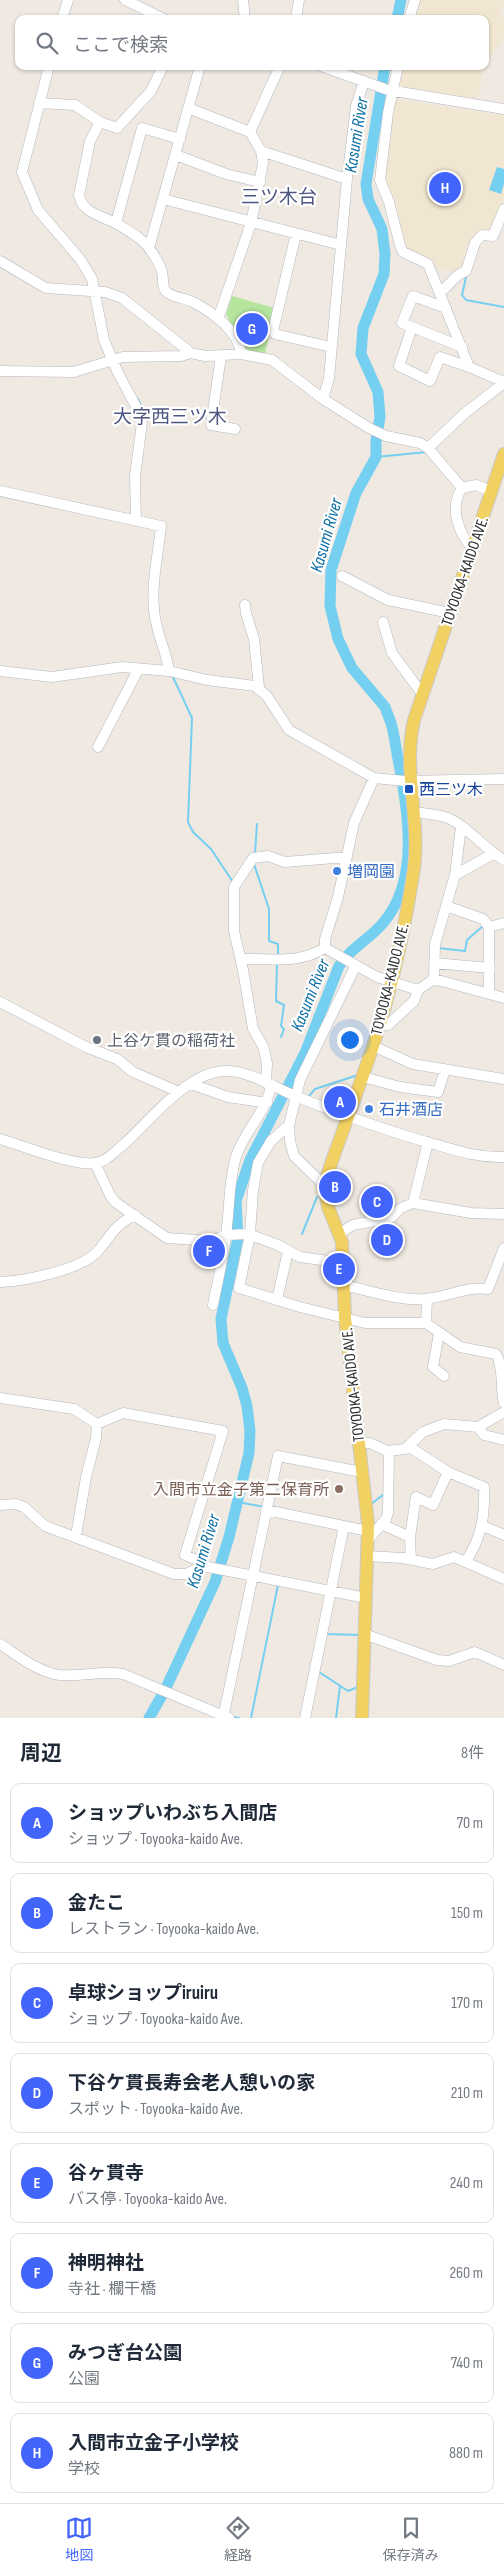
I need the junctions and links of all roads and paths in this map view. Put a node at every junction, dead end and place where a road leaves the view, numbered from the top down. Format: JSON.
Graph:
{"nodes":[{"id":1,"x":68,"y":0,"type":"edge"},
{"id":2,"x":125,"y":0,"type":"edge"},
{"id":3,"x":243,"y":0,"type":"edge"},
{"id":4,"x":299,"y":0,"type":"edge"},
{"id":5,"x":415,"y":0,"type":"edge"},
{"id":6,"x":63,"y":15,"type":"edge"},
{"id":7,"x":156,"y":15,"type":"edge"},
{"id":8,"x":245,"y":15,"type":"edge"},
{"id":9,"x":297,"y":15,"type":"edge"},
{"id":10,"x":410,"y":15,"type":"edge"},
{"id":11,"x":48,"y":70,"type":"edge"},
{"id":12,"x":161,"y":70,"type":"edge"},
{"id":13,"x":199,"y":70,"type":"edge"},
{"id":14,"x":278,"y":70,"type":"edge"},
{"id":15,"x":332,"y":70,"type":"edge"},
{"id":16,"x":397,"y":70,"type":"edge"},
{"id":17,"x":367,"y":82,"type":"junction"},
{"id":18,"x":390,"y":91,"type":"junction"},
{"id":19,"x":39,"y":103,"type":"junction"},
{"id":20,"x":188,"y":108,"type":"junction"},
{"id":21,"x":504,"y":109,"type":"edge"},
{"id":22,"x":100,"y":122,"type":"junction"},
{"id":23,"x":121,"y":122,"type":"junction"},
{"id":24,"x":142,"y":128,"type":"junction"},
{"id":25,"x":250,"y":132,"type":"junction"},
{"id":26,"x":180,"y":138,"type":"junction"},
{"id":27,"x":261,"y":151,"type":"junction"},
{"id":28,"x":176,"y":155,"type":"junction"},
{"id":29,"x":347,"y":179,"type":"junction"},
{"id":30,"x":260,"y":182,"type":"junction"},
{"id":31,"x":163,"y":199,"type":"junction"},
{"id":32,"x":504,"y":209,"type":"edge"},
{"id":33,"x":502,"y":220,"type":"edge"},
{"id":34,"x":116,"y":223,"type":"junction"},
{"id":35,"x":251,"y":223,"type":"junction"},
{"id":36,"x":296,"y":234,"type":"junction"},
{"id":37,"x":341,"y":246,"type":"junction"},
{"id":38,"x":149,"y":248,"type":"junction"},
{"id":39,"x":0,"y":261,"type":"edge"},
{"id":40,"x":94,"y":291,"type":"junction"},
{"id":41,"x":441,"y":292,"type":"junction"},
{"id":42,"x":446,"y":308,"type":"junction"},
{"id":43,"x":218,"y":319,"type":"junction"},
{"id":44,"x":412,"y":328,"type":"junction"},
{"id":45,"x":331,"y":347,"type":"junction"},
{"id":46,"x":462,"y":347,"type":"junction"},
{"id":47,"x":191,"y":353,"type":"junction"},
{"id":48,"x":241,"y":354,"type":"junction"},
{"id":49,"x":221,"y":356,"type":"junction"},
{"id":50,"x":112,"y":360,"type":"junction"},
{"id":51,"x":469,"y":367,"type":"junction"},
{"id":52,"x":0,"y":371,"type":"edge"},
{"id":53,"x":504,"y":382,"type":"edge"},
{"id":54,"x":323,"y":399,"type":"junction"},
{"id":55,"x":235,"y":429,"type":"dead end"},
{"id":56,"x":430,"y":449,"type":"junction"},
{"id":57,"x":504,"y":454,"type":"edge"},
{"id":58,"x":462,"y":488,"type":"junction"},
{"id":59,"x":0,"y":491,"type":"edge"},
{"id":60,"x":492,"y":491,"type":"junction"},
{"id":61,"x":136,"y":521,"type":"junction"},
{"id":62,"x":473,"y":549,"type":"junction"},
{"id":63,"x":342,"y":576,"type":"dead end"},
{"id":64,"x":245,"y":605,"type":"dead end"},
{"id":65,"x":450,"y":613,"type":"junction"},
{"id":66,"x":383,"y":622,"type":"dead end"},
{"id":67,"x":0,"y":670,"type":"edge"},
{"id":68,"x":138,"y":670,"type":"junction"},
{"id":69,"x":169,"y":671,"type":"junction"},
{"id":70,"x":259,"y":687,"type":"junction"},
{"id":71,"x":423,"y":695,"type":"junction"},
{"id":72,"x":98,"y":747,"type":"dead end"},
{"id":73,"x":374,"y":778,"type":"junction"},
{"id":74,"x":504,"y":779,"type":"edge"},
{"id":75,"x":408,"y":781,"type":"junction"},
{"id":76,"x":415,"y":812,"type":"junction"},
{"id":77,"x":461,"y":827,"type":"junction"},
{"id":78,"x":493,"y":854,"type":"junction"},
{"id":79,"x":347,"y":857,"type":"junction"},
{"id":80,"x":504,"y":860,"type":"edge"},
{"id":81,"x":455,"y":875,"type":"junction"},
{"id":82,"x":446,"y":906,"type":"junction"},
{"id":83,"x":504,"y":924,"type":"edge"},
{"id":84,"x":489,"y":927,"type":"junction"},
{"id":85,"x":331,"y":950,"type":"junction"},
{"id":86,"x":241,"y":959,"type":"junction"},
{"id":87,"x":434,"y":963,"type":"junction"},
{"id":88,"x":356,"y":965,"type":"junction"},
{"id":89,"x":490,"y":968,"type":"junction"},
{"id":90,"x":434,"y":979,"type":"junction"},
{"id":91,"x":391,"y":982,"type":"junction"},
{"id":92,"x":418,"y":990,"type":"junction"},
{"id":93,"x":488,"y":994,"type":"junction"},
{"id":94,"x":504,"y":998,"type":"edge"},
{"id":95,"x":0,"y":1002,"type":"edge"},
{"id":96,"x":379,"y":1026,"type":"junction"},
{"id":97,"x":373,"y":1046,"type":"junction"},
{"id":98,"x":444,"y":1070,"type":"junction"},
{"id":99,"x":363,"y":1077,"type":"junction"},
{"id":100,"x":504,"y":1078,"type":"edge"},
{"id":101,"x":191,"y":1084,"type":"junction"},
{"id":102,"x":271,"y":1086,"type":"junction"},
{"id":103,"x":179,"y":1092,"type":"junction"},
{"id":104,"x":295,"y":1096,"type":"junction"},
{"id":105,"x":267,"y":1103,"type":"junction"},
{"id":106,"x":349,"y":1116,"type":"junction"},
{"id":107,"x":289,"y":1126,"type":"junction"},
{"id":108,"x":0,"y":1139,"type":"edge"},
{"id":109,"x":428,"y":1142,"type":"junction"},
{"id":110,"x":504,"y":1157,"type":"edge"},
{"id":111,"x":95,"y":1163,"type":"junction"},
{"id":112,"x":324,"y":1185,"type":"junction"},
{"id":113,"x":413,"y":1202,"type":"junction"},
{"id":114,"x":504,"y":1214,"type":"edge"},
{"id":115,"x":135,"y":1215,"type":"junction"},
{"id":116,"x":340,"y":1233,"type":"junction"},
{"id":117,"x":249,"y":1234,"type":"junction"},
{"id":118,"x":227,"y":1235,"type":"junction"},
{"id":119,"x":504,"y":1248,"type":"edge"},
{"id":120,"x":288,"y":1251,"type":"junction"},
{"id":121,"x":343,"y":1263,"type":"junction"},
{"id":122,"x":0,"y":1282,"type":"edge"},
{"id":123,"x":343,"y":1285,"type":"junction"},
{"id":124,"x":427,"y":1299,"type":"junction"},
{"id":125,"x":277,"y":1300,"type":"junction"},
{"id":126,"x":213,"y":1305,"type":"dead end"},
{"id":127,"x":344,"y":1318,"type":"junction"},
{"id":128,"x":426,"y":1323,"type":"junction"},
{"id":129,"x":439,"y":1333,"type":"junction"},
{"id":130,"x":444,"y":1376,"type":"dead end"},
{"id":131,"x":0,"y":1398,"type":"edge"},
{"id":132,"x":504,"y":1402,"type":"edge"},
{"id":133,"x":504,"y":1412,"type":"edge"},
{"id":134,"x":97,"y":1424,"type":"junction"},
{"id":135,"x":478,"y":1427,"type":"junction"},
{"id":136,"x":504,"y":1440,"type":"edge"},
{"id":137,"x":359,"y":1443,"type":"junction"},
{"id":138,"x":408,"y":1446,"type":"junction"},
{"id":139,"x":389,"y":1451,"type":"junction"},
{"id":140,"x":362,"y":1472,"type":"junction"},
{"id":141,"x":448,"y":1472,"type":"junction"},
{"id":142,"x":0,"y":1505,"type":"edge"},
{"id":143,"x":266,"y":1510,"type":"junction"},
{"id":144,"x":381,"y":1524,"type":"junction"},
{"id":145,"x":344,"y":1526,"type":"junction"},
{"id":146,"x":483,"y":1526,"type":"junction"},
{"id":147,"x":368,"y":1535,"type":"junction"},
{"id":148,"x":504,"y":1535,"type":"edge"},
{"id":149,"x":76,"y":1536,"type":"junction"},
{"id":150,"x":410,"y":1537,"type":"junction"},
{"id":151,"x":367,"y":1556,"type":"junction"},
{"id":152,"x":411,"y":1560,"type":"junction"},
{"id":153,"x":466,"y":1561,"type":"junction"},
{"id":154,"x":205,"y":1566,"type":"junction"},
{"id":155,"x":252,"y":1575,"type":"junction"},
{"id":156,"x":504,"y":1579,"type":"edge"},
{"id":157,"x":330,"y":1590,"type":"junction"},
{"id":158,"x":366,"y":1598,"type":"junction"},
{"id":159,"x":364,"y":1634,"type":"junction"},
{"id":160,"x":0,"y":1644,"type":"edge"},
{"id":161,"x":504,"y":1665,"type":"edge"},
{"id":162,"x":225,"y":1718,"type":"edge"},
{"id":163,"x":304,"y":1718,"type":"edge"},
{"id":164,"x":362,"y":1718,"type":"edge"}],
"edges":[{"from":1,"to":6,"type":"street"},
{"from":2,"to":7,"type":"street"},
{"from":3,"to":8,"type":"street"},
{"from":4,"to":9,"type":"street"},
{"from":5,"to":10,"type":"street"},
{"from":11,"to":19,"type":"street"},
{"from":12,"to":23,"type":"street"},
{"from":13,"to":20,"type":"street"},
{"from":14,"to":25,"type":"street"},
{"from":15,"to":17,"type":"street"},
{"from":16,"to":18,"type":"street"},
{"from":17,"to":18,"type":"street"},
{"from":17,"to":29,"type":"street"},
{"from":18,"to":21,"type":"street"},
{"from":18,"to":41,"type":"street"},
{"from":19,"to":22,"type":"street"},
{"from":19,"to":40,"type":"street"},
{"from":20,"to":25,"type":"street"},
{"from":20,"to":26,"type":"street"},
{"from":22,"to":23,"type":"street"},
{"from":22,"to":34,"type":"street"},
{"from":23,"to":24,"type":"street"},
{"from":24,"to":26,"type":"street"},
{"from":24,"to":34,"type":"street"},
{"from":25,"to":27,"type":"street"},
{"from":26,"to":28,"type":"street"},
{"from":27,"to":29,"type":"street"},
{"from":27,"to":30,"type":"street"},
{"from":28,"to":30,"type":"street"},
{"from":28,"to":31,"type":"street"},
{"from":29,"to":37,"type":"street"},
{"from":30,"to":35,"type":"street"},
{"from":31,"to":35,"type":"street"},
{"from":31,"to":38,"type":"street"},
{"from":32,"to":33,"type":"street"},
{"from":33,"to":41,"type":"street"},
{"from":34,"to":38,"type":"street"},
{"from":35,"to":36,"type":"street"},
{"from":35,"to":43,"type":"street"},
{"from":36,"to":37,"type":"street"},
{"from":36,"to":45,"type":"street"},
{"from":37,"to":45,"type":"street"},
{"from":38,"to":43,"type":"street"},
{"from":39,"to":40,"type":"street"},
{"from":40,"to":47,"type":"street"},
{"from":40,"to":50,"type":"street"},
{"from":41,"to":42,"type":"street"},
{"from":42,"to":44,"type":"street"},
{"from":42,"to":46,"type":"street"},
{"from":43,"to":48,"type":"street"},
{"from":44,"to":46,"type":"street"},
{"from":44,"to":51,"type":"street"},
{"from":45,"to":54,"type":"street"},
{"from":46,"to":51,"type":"street"},
{"from":47,"to":49,"type":"street"},
{"from":47,"to":50,"type":"street"},
{"from":48,"to":49,"type":"street"},
{"from":48,"to":54,"type":"street"},
{"from":49,"to":55,"type":"street"},
{"from":50,"to":52,"type":"street"},
{"from":50,"to":61,"type":"street"},
{"from":51,"to":53,"type":"street"},
{"from":53,"to":56,"type":"street"},
{"from":54,"to":56,"type":"street"},
{"from":56,"to":58,"type":"street"},
{"from":57,"to":60,"type":"main road","name":"TOYOOKA-KAIDO AVE."},
{"from":58,"to":60,"type":"street"},
{"from":58,"to":62,"type":"street"},
{"from":59,"to":61,"type":"street"},
{"from":60,"to":62,"type":"main road","name":"TOYOOKA-KAIDO AVE."},
{"from":61,"to":69,"type":"street"},
{"from":62,"to":65,"type":"main road","name":"TOYOOKA-KAIDO AVE."},
{"from":63,"to":65,"type":"street"},
{"from":64,"to":70,"type":"street"},
{"from":65,"to":71,"type":"main road","name":"TOYOOKA-KAIDO AVE."},
{"from":66,"to":71,"type":"street"},
{"from":67,"to":68,"type":"street"},
{"from":68,"to":69,"type":"street"},
{"from":68,"to":72,"type":"street"},
{"from":69,"to":70,"type":"street"},
{"from":70,"to":73,"type":"street"},
{"from":71,"to":75,"type":"main road","name":"TOYOOKA-KAIDO AVE."},
{"from":73,"to":75,"type":"street"},
{"from":73,"to":79,"type":"street"},
{"from":74,"to":75,"type":"street"},
{"from":75,"to":76,"type":"main road","name":"TOYOOKA-KAIDO AVE."},
{"from":76,"to":77,"type":"street"},
{"from":76,"to":91,"type":"main road","name":"TOYOOKA-KAIDO AVE."},
{"from":77,"to":78,"type":"street"},
{"from":77,"to":81,"type":"street"},
{"from":78,"to":80,"type":"street"},
{"from":78,"to":81,"type":"street"},
{"from":79,"to":85,"type":"street"},
{"from":79,"to":86,"type":"street"},
{"from":81,"to":82,"type":"street"},
{"from":82,"to":84,"type":"street"},
{"from":82,"to":87,"type":"street"},
{"from":83,"to":84,"type":"street"},
{"from":84,"to":89,"type":"street"},
{"from":85,"to":86,"type":"street"},
{"from":85,"to":88,"type":"street"},
{"from":86,"to":102,"type":"street"},
{"from":87,"to":89,"type":"street"},
{"from":87,"to":90,"type":"street"},
{"from":88,"to":91,"type":"street"},
{"from":88,"to":104,"type":"street"},
{"from":89,"to":93,"type":"street"},
{"from":90,"to":92,"type":"street"},
{"from":90,"to":93,"type":"street"},
{"from":91,"to":92,"type":"street"},
{"from":91,"to":96,"type":"main road","name":"TOYOOKA-KAIDO AVE."},
{"from":92,"to":96,"type":"street"},
{"from":93,"to":94,"type":"street"},
{"from":95,"to":103,"type":"street"},
{"from":96,"to":97,"type":"main road","name":"TOYOOKA-KAIDO AVE."},
{"from":97,"to":98,"type":"street"},
{"from":97,"to":99,"type":"main road","name":"TOYOOKA-KAIDO AVE."},
{"from":98,"to":99,"type":"street"},
{"from":98,"to":100,"type":"street"},
{"from":99,"to":106,"type":"main road","name":"TOYOOKA-KAIDO AVE."},
{"from":101,"to":102,"type":"street"},
{"from":101,"to":103,"type":"street"},
{"from":101,"to":105,"type":"street"},
{"from":102,"to":104,"type":"street"},
{"from":102,"to":105,"type":"street"},
{"from":103,"to":111,"type":"street"},
{"from":104,"to":106,"type":"street"},
{"from":104,"to":107,"type":"street"},
{"from":105,"to":118,"type":"street"},
{"from":106,"to":109,"type":"street"},
{"from":106,"to":112,"type":"main road","name":"TOYOOKA-KAIDO AVE."},
{"from":107,"to":112,"type":"street"},
{"from":107,"to":117,"type":"street"},
{"from":108,"to":111,"type":"street"},
{"from":109,"to":110,"type":"street"},
{"from":109,"to":113,"type":"street"},
{"from":111,"to":115,"type":"street"},
{"from":112,"to":116,"type":"main road","name":"TOYOOKA-KAIDO AVE."},
{"from":113,"to":114,"type":"street"},
{"from":113,"to":116,"type":"street"},
{"from":115,"to":118,"type":"street"},
{"from":115,"to":122,"type":"street"},
{"from":116,"to":121,"type":"main road","name":"TOYOOKA-KAIDO AVE."},
{"from":117,"to":118,"type":"street"},
{"from":117,"to":120,"type":"street"},
{"from":117,"to":125,"type":"street"},
{"from":118,"to":126,"type":"street"},
{"from":119,"to":124,"type":"street"},
{"from":120,"to":121,"type":"street"},
{"from":120,"to":125,"type":"street"},
{"from":121,"to":123,"type":"main road","name":"TOYOOKA-KAIDO AVE."},
{"from":123,"to":124,"type":"street"},
{"from":123,"to":127,"type":"main road","name":"TOYOOKA-KAIDO AVE."},
{"from":124,"to":128,"type":"street"},
{"from":125,"to":127,"type":"street"},
{"from":127,"to":128,"type":"street"},
{"from":127,"to":137,"type":"main road","name":"TOYOOKA-KAIDO AVE."},
{"from":128,"to":129,"type":"street"},
{"from":129,"to":130,"type":"street"},
{"from":129,"to":132,"type":"street"},
{"from":131,"to":134,"type":"street"},
{"from":133,"to":135,"type":"street"},
{"from":134,"to":149,"type":"street"},
{"from":134,"to":154,"type":"street"},
{"from":135,"to":136,"type":"street"},
{"from":135,"to":138,"type":"street"},
{"from":137,"to":139,"type":"street"},
{"from":137,"to":140,"type":"main road","name":"TOYOOKA-KAIDO AVE."},
{"from":138,"to":139,"type":"street"},
{"from":138,"to":141,"type":"street"},
{"from":139,"to":144,"type":"street"},
{"from":140,"to":143,"type":"street"},
{"from":140,"to":147,"type":"main road","name":"TOYOOKA-KAIDO AVE."},
{"from":141,"to":146,"type":"street"},
{"from":141,"to":150,"type":"street"},
{"from":142,"to":149,"type":"street"},
{"from":143,"to":145,"type":"street"},
{"from":143,"to":155,"type":"street"},
{"from":144,"to":147,"type":"street"},
{"from":144,"to":150,"type":"street"},
{"from":145,"to":147,"type":"street"},
{"from":145,"to":157,"type":"street"},
{"from":146,"to":148,"type":"street"},
{"from":146,"to":153,"type":"street"},
{"from":147,"to":151,"type":"main road","name":"TOYOOKA-KAIDO AVE."},
{"from":149,"to":154,"type":"street"},
{"from":150,"to":152,"type":"street"},
{"from":151,"to":152,"type":"street"},
{"from":151,"to":158,"type":"main road","name":"TOYOOKA-KAIDO AVE."},
{"from":152,"to":153,"type":"street"},
{"from":153,"to":156,"type":"street"},
{"from":154,"to":155,"type":"street"},
{"from":155,"to":157,"type":"street"},
{"from":155,"to":162,"type":"street"},
{"from":157,"to":158,"type":"street"},
{"from":157,"to":163,"type":"street"},
{"from":158,"to":159,"type":"main road","name":"TOYOOKA-KAIDO AVE."},
{"from":159,"to":161,"type":"street"},
{"from":159,"to":164,"type":"main road","name":"TOYOOKA-KAIDO AVE."},
{"from":160,"to":162,"type":"street"}]}
